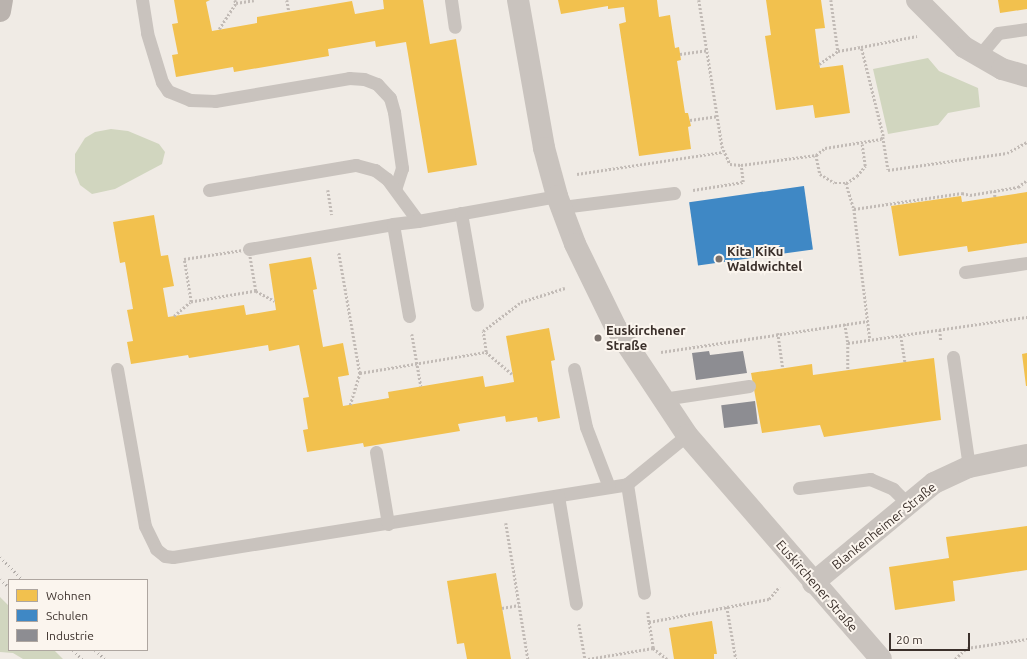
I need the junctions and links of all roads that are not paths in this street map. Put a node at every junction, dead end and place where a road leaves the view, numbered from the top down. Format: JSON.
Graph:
{"nodes":[{"id":1,"x":2,"y":0,"type":"edge"},
{"id":2,"x":142,"y":0,"type":"edge"},
{"id":3,"x":450,"y":0,"type":"edge"},
{"id":4,"x":518,"y":0,"type":"edge"},
{"id":5,"x":917,"y":0,"type":"edge"},
{"id":6,"x":0,"y":11,"type":"edge"},
{"id":7,"x":455,"y":27,"type":"dead end"},
{"id":8,"x":1027,"y":28,"type":"edge"},
{"id":9,"x":978,"y":56,"type":"junction"},
{"id":10,"x":1027,"y":76,"type":"edge"},
{"id":11,"x":395,"y":189,"type":"junction"},
{"id":12,"x":209,"y":190,"type":"dead end"},
{"id":13,"x":674,"y":193,"type":"road end"},
{"id":14,"x":557,"y":194,"type":"junction"},
{"id":15,"x":461,"y":213,"type":"junction"},
{"id":16,"x":418,"y":221,"type":"junction"},
{"id":17,"x":393,"y":224,"type":"junction"},
{"id":18,"x":249,"y":249,"type":"road end"},
{"id":19,"x":1027,"y":263,"type":"edge"},
{"id":20,"x":965,"y":272,"type":"dead end"},
{"id":21,"x":477,"y":304,"type":"dead end"},
{"id":22,"x":409,"y":316,"type":"road end"},
{"id":23,"x":953,"y":357,"type":"dead end"},
{"id":24,"x":117,"y":368,"type":"dead end"},
{"id":25,"x":574,"y":369,"type":"dead end"},
{"id":26,"x":748,"y":386,"type":"dead end"},
{"id":27,"x":663,"y":399,"type":"junction"},
{"id":28,"x":687,"y":435,"type":"junction"},
{"id":29,"x":376,"y":452,"type":"dead end"},
{"id":30,"x":1027,"y":455,"type":"edge"},
{"id":31,"x":968,"y":467,"type":"junction"},
{"id":32,"x":627,"y":484,"type":"junction"},
{"id":33,"x":609,"y":487,"type":"junction"},
{"id":34,"x":799,"y":488,"type":"dead end"},
{"id":35,"x":558,"y":496,"type":"junction"},
{"id":36,"x":908,"y":504,"type":"junction"},
{"id":37,"x":388,"y":524,"type":"junction"},
{"id":38,"x":813,"y":583,"type":"junction"},
{"id":39,"x":644,"y":593,"type":"dead end"},
{"id":40,"x":576,"y":604,"type":"road end"},
{"id":41,"x":881,"y":659,"type":"edge"}],
"edges":[{"from":1,"to":6,"type":"main road"},
{"from":2,"to":11,"type":"lane"},
{"from":3,"to":7,"type":"lane"},
{"from":4,"to":14,"type":"street","name":"Euskirchener Straße"},
{"from":5,"to":9,"type":"street"},
{"from":8,"to":9,"type":"lane"},
{"from":9,"to":10,"type":"street"},
{"from":11,"to":12,"type":"lane"},
{"from":11,"to":16,"type":"lane"},
{"from":13,"to":14,"type":"lane"},
{"from":14,"to":15,"type":"lane"},
{"from":14,"to":27,"type":"street","name":"Euskirchener Straße"},
{"from":15,"to":16,"type":"lane"},
{"from":15,"to":21,"type":"lane"},
{"from":16,"to":17,"type":"lane"},
{"from":17,"to":18,"type":"lane"},
{"from":17,"to":22,"type":"lane"},
{"from":19,"to":20,"type":"lane"},
{"from":23,"to":31,"type":"lane"},
{"from":24,"to":37,"type":"lane"},
{"from":25,"to":33,"type":"lane"},
{"from":26,"to":27,"type":"lane"},
{"from":27,"to":28,"type":"street","name":"Euskirchener Straße"},
{"from":28,"to":32,"type":"lane"},
{"from":28,"to":38,"type":"street","name":"Euskirchener Straße"},
{"from":29,"to":37,"type":"lane"},
{"from":30,"to":31,"type":"street","name":"Blankenheimer Straße"},
{"from":31,"to":36,"type":"street","name":"Blankenheimer Straße"},
{"from":32,"to":33,"type":"lane"},
{"from":32,"to":39,"type":"lane"},
{"from":33,"to":35,"type":"lane"},
{"from":34,"to":36,"type":"lane"},
{"from":35,"to":37,"type":"lane"},
{"from":35,"to":40,"type":"lane"},
{"from":36,"to":38,"type":"street","name":"Blankenheimer Straße"},
{"from":38,"to":41,"type":"street","name":"Euskirchener Straße"}]}
